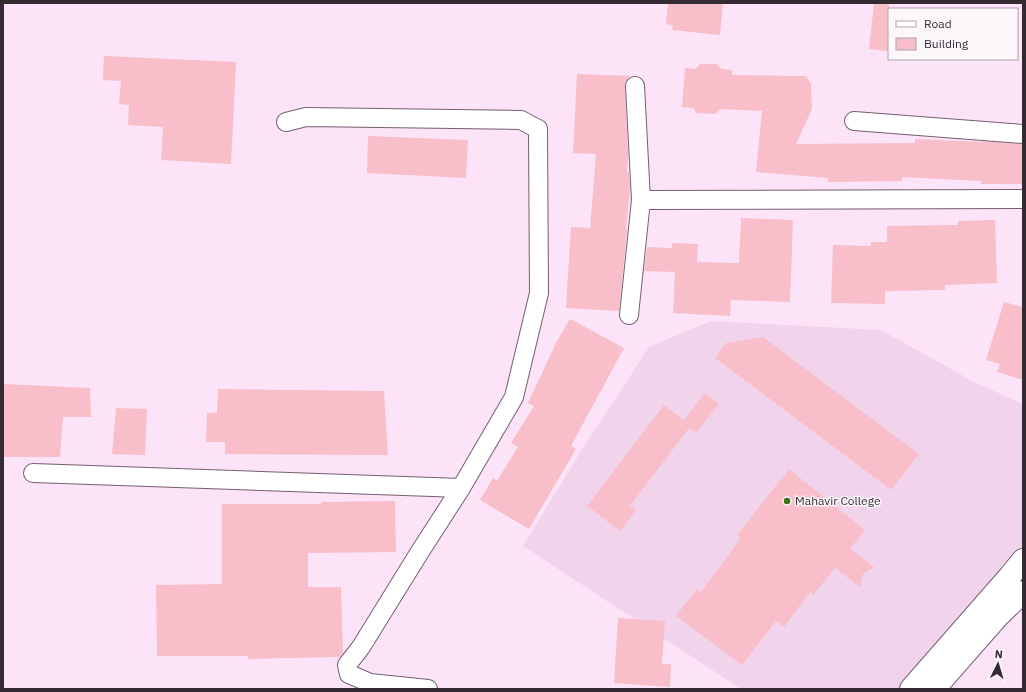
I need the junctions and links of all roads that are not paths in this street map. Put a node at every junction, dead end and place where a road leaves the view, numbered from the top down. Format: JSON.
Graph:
{"nodes":[{"id":1,"x":635,"y":86,"type":"dead end"},
{"id":2,"x":854,"y":121,"type":"dead end"},
{"id":3,"x":286,"y":122,"type":"dead end"},
{"id":4,"x":1023,"y":134,"type":"edge"},
{"id":5,"x":1023,"y":199,"type":"edge"},
{"id":6,"x":642,"y":200,"type":"junction"},
{"id":7,"x":629,"y":315,"type":"dead end"},
{"id":8,"x":33,"y":473,"type":"dead end"},
{"id":9,"x":462,"y":488,"type":"junction"},
{"id":10,"x":1023,"y":560,"type":"edge"},
{"id":11,"x":1023,"y":592,"type":"edge"},
{"id":12,"x":428,"y":689,"type":"edge"},
{"id":13,"x":911,"y":689,"type":"edge"},
{"id":14,"x":934,"y":689,"type":"edge"}],
"edges":[{"from":1,"to":6,"type":"street"},
{"from":2,"to":4,"type":"street"},
{"from":3,"to":9,"type":"street"},
{"from":5,"to":6,"type":"street"},
{"from":6,"to":7,"type":"street"},
{"from":8,"to":9,"type":"street"},
{"from":9,"to":12,"type":"street"},
{"from":10,"to":13,"type":"main road"},
{"from":11,"to":14,"type":"main road"}]}
